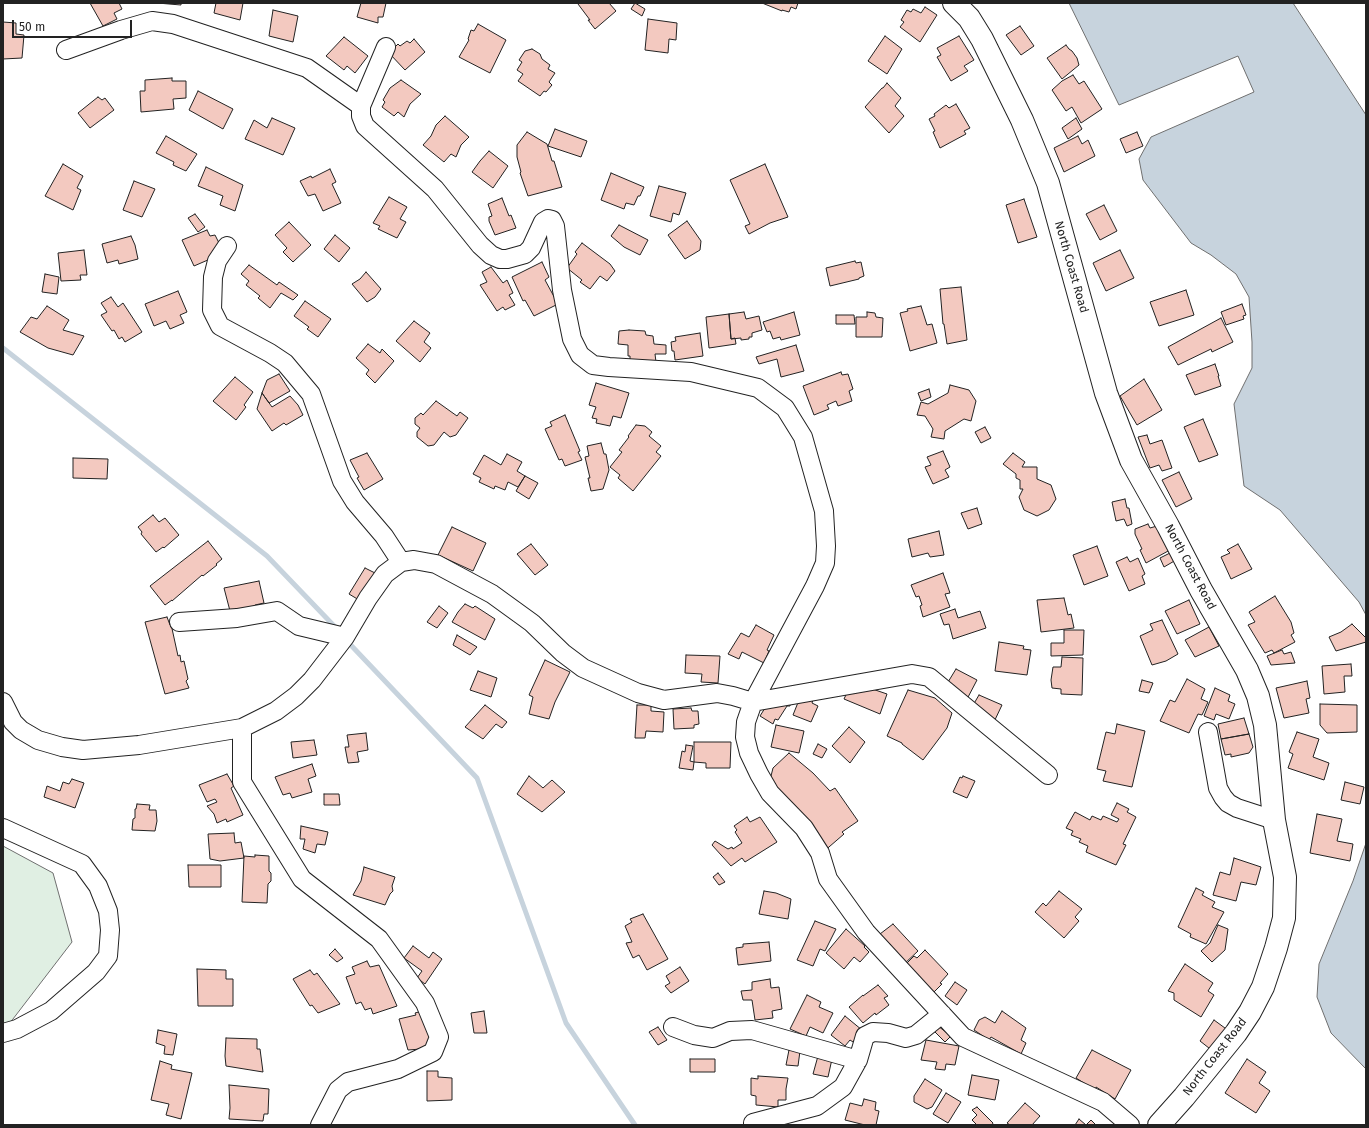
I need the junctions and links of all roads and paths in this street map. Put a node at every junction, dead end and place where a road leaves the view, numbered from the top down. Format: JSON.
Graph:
{"nodes":[{"id":1,"x":954,"y":3,"type":"edge"},
{"id":2,"x":386,"y":47,"type":"dead end"},
{"id":3,"x":66,"y":50,"type":"dead end"},
{"id":4,"x":361,"y":106,"type":"junction"},
{"id":5,"x":227,"y":246,"type":"dead end"},
{"id":6,"x":401,"y":562,"type":"junction"},
{"id":7,"x":179,"y":622,"type":"dead end"},
{"id":8,"x":344,"y":637,"type":"junction"},
{"id":9,"x":3,"y":702,"type":"edge"},
{"id":10,"x":753,"y":702,"type":"junction"},
{"id":11,"x":242,"y":728,"type":"junction"},
{"id":12,"x":1208,"y":732,"type":"dead end"},
{"id":13,"x":1048,"y":775,"type":"dead end"},
{"id":14,"x":1274,"y":820,"type":"junction"},
{"id":15,"x":3,"y":828,"type":"edge"},
{"id":16,"x":942,"y":1014,"type":"junction"},
{"id":17,"x":673,"y":1027,"type":"dead end"},
{"id":18,"x":3,"y":1033,"type":"edge"},
{"id":19,"x":858,"y":1060,"type":"junction"},
{"id":20,"x":753,"y":1123,"type":"dead end"},
{"id":21,"x":320,"y":1125,"type":"edge"},
{"id":22,"x":1130,"y":1125,"type":"edge"},
{"id":23,"x":1159,"y":1125,"type":"edge"}],
"edges":[{"from":1,"to":14,"type":"main road","name":"North Coast Road"},
{"from":2,"to":4,"type":"street"},
{"from":3,"to":4,"type":"street"},
{"from":4,"to":10,"type":"street"},
{"from":5,"to":6,"type":"street"},
{"from":6,"to":8,"type":"street"},
{"from":6,"to":10,"type":"street"},
{"from":7,"to":8,"type":"street"},
{"from":8,"to":11,"type":"street"},
{"from":9,"to":11,"type":"street"},
{"from":10,"to":13,"type":"street"},
{"from":10,"to":16,"type":"street"},
{"from":11,"to":21,"type":"street"},
{"from":12,"to":14,"type":"street"},
{"from":14,"to":23,"type":"main road","name":"North Coast Road"},
{"from":15,"to":18,"type":"street"},
{"from":16,"to":19,"type":"street"},
{"from":16,"to":22,"type":"street"},
{"from":17,"to":19,"type":"street"},
{"from":19,"to":20,"type":"street"}]}
